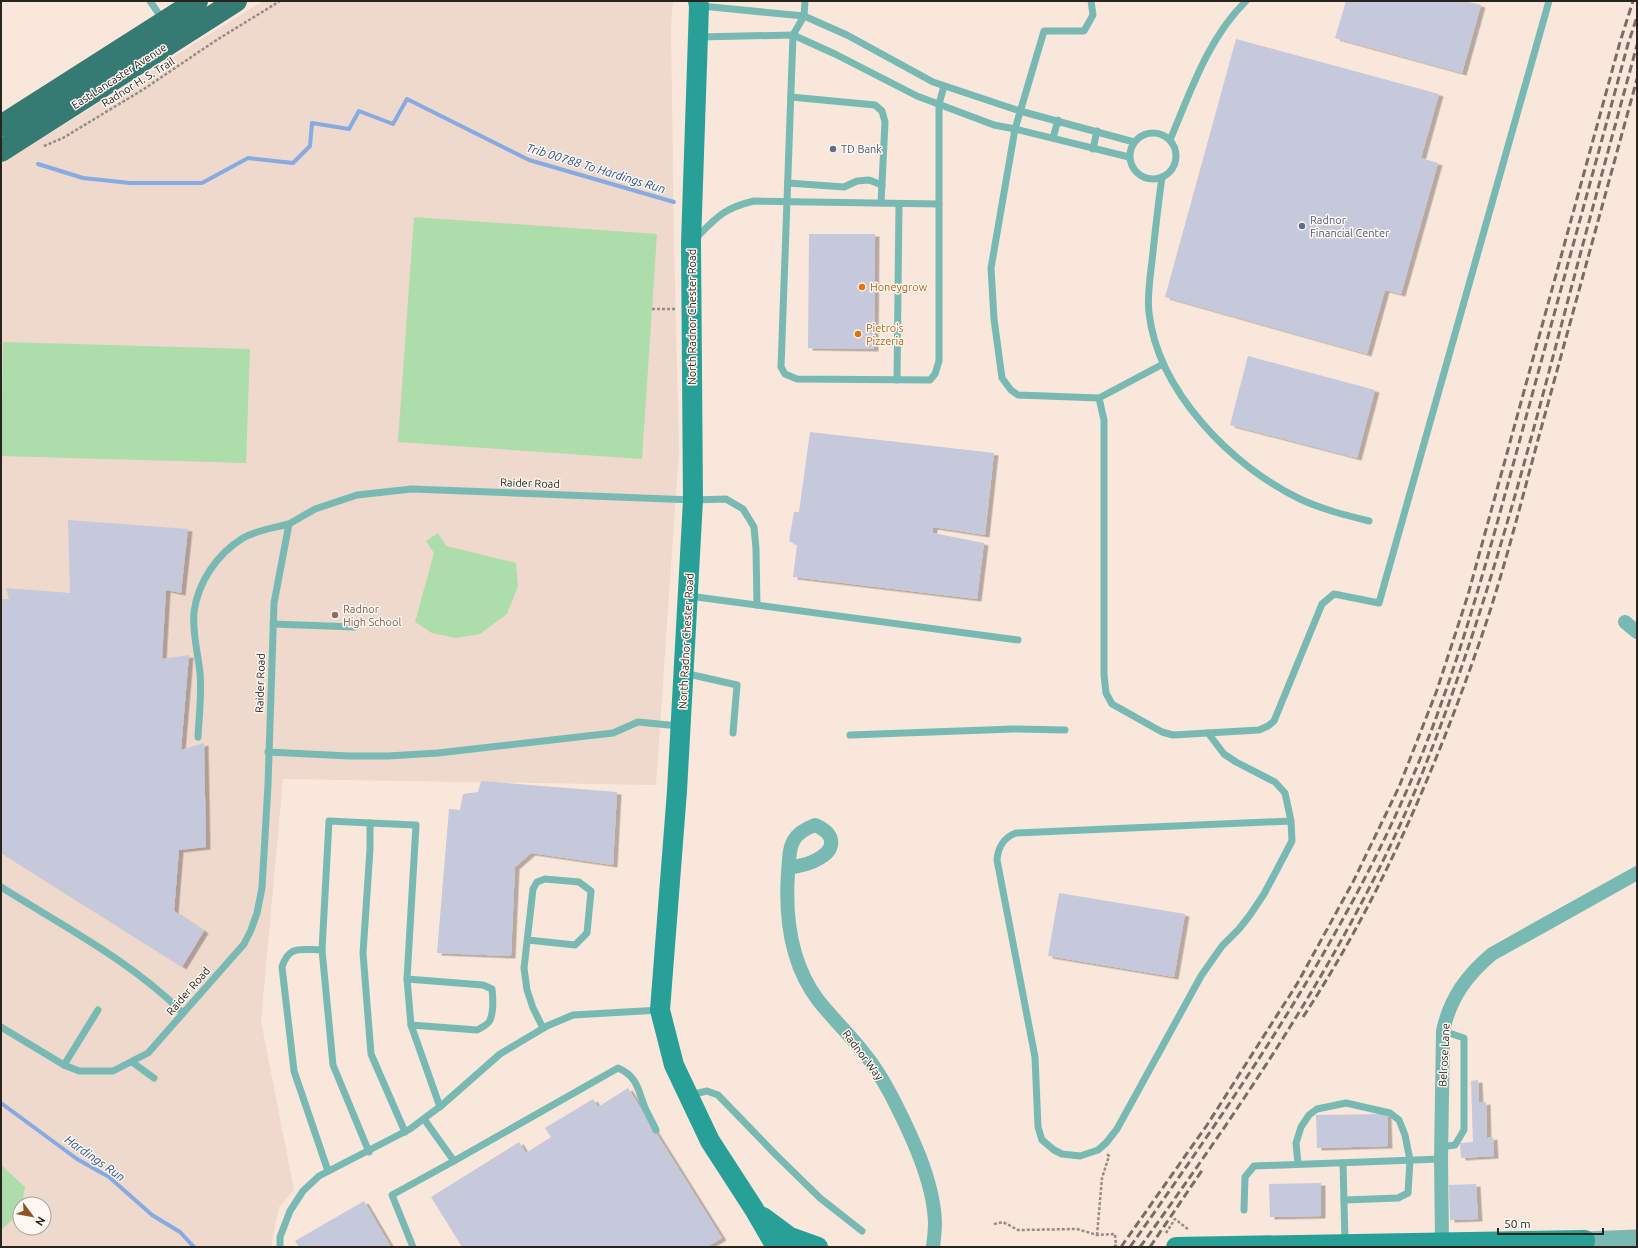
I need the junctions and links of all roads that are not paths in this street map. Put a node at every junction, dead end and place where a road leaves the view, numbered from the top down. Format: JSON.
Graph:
{"nodes":[{"id":1,"x":150,"y":1,"type":"edge"},
{"id":2,"x":197,"y":1,"type":"edge"},
{"id":3,"x":236,"y":1,"type":"edge"},
{"id":4,"x":805,"y":1,"type":"edge"},
{"id":5,"x":1091,"y":1,"type":"edge"},
{"id":6,"x":1246,"y":1,"type":"edge"},
{"id":7,"x":1549,"y":1,"type":"edge"},
{"id":8,"x":700,"y":3,"type":"edge"},
{"id":9,"x":804,"y":16,"type":"junction"},
{"id":10,"x":164,"y":22,"type":"junction"},
{"id":11,"x":793,"y":35,"type":"junction"},
{"id":12,"x":697,"y":37,"type":"junction"},
{"id":13,"x":944,"y":86,"type":"junction"},
{"id":14,"x":791,"y":97,"type":"junction"},
{"id":15,"x":939,"y":104,"type":"junction"},
{"id":16,"x":1020,"y":111,"type":"junction"},
{"id":17,"x":1058,"y":120,"type":"junction"},
{"id":18,"x":1,"y":126,"type":"edge"},
{"id":19,"x":1015,"y":129,"type":"junction"},
{"id":20,"x":1097,"y":131,"type":"junction"},
{"id":21,"x":1053,"y":138,"type":"junction"},
{"id":22,"x":1170,"y":140,"type":"junction"},
{"id":23,"x":1134,"y":142,"type":"junction"},
{"id":24,"x":1092,"y":149,"type":"junction"},
{"id":25,"x":1,"y":151,"type":"edge"},
{"id":26,"x":1129,"y":157,"type":"junction"},
{"id":27,"x":1162,"y":177,"type":"junction"},
{"id":28,"x":788,"y":183,"type":"junction"},
{"id":29,"x":882,"y":185,"type":"junction"},
{"id":30,"x":787,"y":202,"type":"junction"},
{"id":31,"x":882,"y":203,"type":"junction"},
{"id":32,"x":899,"y":204,"type":"junction"},
{"id":33,"x":939,"y":204,"type":"junction"},
{"id":34,"x":692,"y":243,"type":"junction"},
{"id":35,"x":1163,"y":364,"type":"junction"},
{"id":36,"x":897,"y":380,"type":"junction"},
{"id":37,"x":1099,"y":398,"type":"junction"},
{"id":38,"x":693,"y":500,"type":"junction"},
{"id":39,"x":1369,"y":521,"type":"dead end"},
{"id":40,"x":289,"y":524,"type":"junction"},
{"id":41,"x":688,"y":596,"type":"junction"},
{"id":42,"x":757,"y":605,"type":"junction"},
{"id":43,"x":1625,"y":622,"type":"dead end"},
{"id":44,"x":273,"y":624,"type":"junction"},
{"id":45,"x":354,"y":626,"type":"dead end"},
{"id":46,"x":1637,"y":632,"type":"edge"},
{"id":47,"x":1018,"y":640,"type":"dead end"},
{"id":48,"x":684,"y":673,"type":"junction"},
{"id":49,"x":681,"y":726,"type":"junction"},
{"id":50,"x":1065,"y":730,"type":"dead end"},
{"id":51,"x":1208,"y":733,"type":"junction"},
{"id":52,"x":732,"y":734,"type":"dead end"},
{"id":53,"x":850,"y":734,"type":"dead end"},
{"id":54,"x":198,"y":737,"type":"dead end"},
{"id":55,"x":268,"y":752,"type":"junction"},
{"id":56,"x":1291,"y":821,"type":"junction"},
{"id":57,"x":370,"y":823,"type":"junction"},
{"id":58,"x":789,"y":868,"type":"dead end"},
{"id":59,"x":1637,"y":873,"type":"edge"},
{"id":60,"x":1,"y":887,"type":"edge"},
{"id":61,"x":528,"y":940,"type":"junction"},
{"id":62,"x":322,"y":950,"type":"junction"},
{"id":63,"x":407,"y":980,"type":"junction"},
{"id":64,"x":98,"y":1010,"type":"dead end"},
{"id":65,"x":660,"y":1010,"type":"junction"},
{"id":66,"x":183,"y":1013,"type":"junction"},
{"id":67,"x":411,"y":1025,"type":"junction"},
{"id":68,"x":1,"y":1027,"type":"edge"},
{"id":69,"x":543,"y":1028,"type":"junction"},
{"id":70,"x":1443,"y":1031,"type":"junction"},
{"id":71,"x":132,"y":1062,"type":"junction"},
{"id":72,"x":64,"y":1064,"type":"junction"},
{"id":73,"x":154,"y":1078,"type":"dead end"},
{"id":74,"x":688,"y":1095,"type":"junction"},
{"id":75,"x":440,"y":1107,"type":"junction"},
{"id":76,"x":424,"y":1119,"type":"junction"},
{"id":77,"x":656,"y":1130,"type":"dead end"},
{"id":78,"x":405,"y":1132,"type":"junction"},
{"id":79,"x":369,"y":1152,"type":"junction"},
{"id":80,"x":1441,"y":1153,"type":"junction"},
{"id":81,"x":1410,"y":1160,"type":"junction"},
{"id":82,"x":454,"y":1161,"type":"junction"},
{"id":83,"x":1343,"y":1163,"type":"junction"},
{"id":84,"x":1298,"y":1164,"type":"junction"},
{"id":85,"x":328,"y":1172,"type":"junction"},
{"id":86,"x":1344,"y":1200,"type":"junction"},
{"id":87,"x":754,"y":1208,"type":"junction"},
{"id":88,"x":1244,"y":1210,"type":"dead end"},
{"id":89,"x":862,"y":1231,"type":"dead end"},
{"id":90,"x":1637,"y":1238,"type":"edge"},
{"id":91,"x":1442,"y":1242,"type":"junction"},
{"id":92,"x":1484,"y":1242,"type":"junction"},
{"id":93,"x":1169,"y":1243,"type":"edge"},
{"id":94,"x":1585,"y":1243,"type":"edge"},
{"id":95,"x":1345,"y":1244,"type":"junction"},
{"id":96,"x":280,"y":1247,"type":"edge"},
{"id":97,"x":413,"y":1247,"type":"edge"},
{"id":98,"x":776,"y":1247,"type":"edge"},
{"id":99,"x":818,"y":1247,"type":"edge"},
{"id":100,"x":933,"y":1247,"type":"edge"},
{"id":101,"x":1504,"y":1247,"type":"edge"}],
"edges":[{"from":1,"to":10,"type":"lane"},
{"from":2,"to":10,"type":"highway","name":"East Lancaster Avenue"},
{"from":3,"to":25,"type":"highway","name":"East Lancaster Avenue"},
{"from":4,"to":9,"type":"lane"},
{"from":5,"to":16,"type":"lane"},
{"from":6,"to":22,"type":"lane"},
{"from":7,"to":51,"type":"lane"},
{"from":8,"to":9,"type":"lane"},
{"from":8,"to":12,"type":"main road","name":"North Radnor Chester Road"},
{"from":9,"to":11,"type":"lane"},
{"from":9,"to":13,"type":"lane"},
{"from":10,"to":18,"type":"highway","name":"East Lancaster Avenue"},
{"from":11,"to":12,"type":"lane"},
{"from":11,"to":14,"type":"lane"},
{"from":11,"to":15,"type":"lane"},
{"from":12,"to":34,"type":"main road","name":"North Radnor Chester Road"},
{"from":13,"to":15,"type":"lane"},
{"from":13,"to":16,"type":"lane"},
{"from":14,"to":28,"type":"lane"},
{"from":14,"to":29,"type":"lane"},
{"from":15,"to":19,"type":"lane"},
{"from":15,"to":33,"type":"lane"},
{"from":16,"to":17,"type":"lane"},
{"from":16,"to":19,"type":"lane"},
{"from":17,"to":20,"type":"lane"},
{"from":17,"to":21,"type":"lane"},
{"from":19,"to":21,"type":"lane"},
{"from":19,"to":37,"type":"lane"},
{"from":20,"to":23,"type":"lane"},
{"from":20,"to":24,"type":"lane"},
{"from":21,"to":24,"type":"lane"},
{"from":22,"to":23,"type":"lane"},
{"from":22,"to":27,"type":"lane"},
{"from":23,"to":26,"type":"lane"},
{"from":24,"to":26,"type":"lane"},
{"from":26,"to":27,"type":"lane"},
{"from":27,"to":35,"type":"lane"},
{"from":28,"to":29,"type":"lane"},
{"from":28,"to":30,"type":"lane"},
{"from":29,"to":31,"type":"lane"},
{"from":30,"to":31,"type":"lane"},
{"from":30,"to":34,"type":"lane"},
{"from":30,"to":36,"type":"lane"},
{"from":31,"to":32,"type":"lane"},
{"from":32,"to":33,"type":"lane"},
{"from":32,"to":36,"type":"lane"},
{"from":33,"to":36,"type":"lane"},
{"from":34,"to":38,"type":"main road","name":"North Radnor Chester Road"},
{"from":35,"to":37,"type":"lane"},
{"from":35,"to":39,"type":"lane"},
{"from":37,"to":51,"type":"lane"},
{"from":38,"to":40,"type":"lane","name":"Raider Road"},
{"from":38,"to":41,"type":"main road","name":"North Radnor Chester Road"},
{"from":38,"to":42,"type":"lane","name":"Raider Road"},
{"from":40,"to":44,"type":"lane","name":"Raider Road"},
{"from":40,"to":54,"type":"lane"},
{"from":41,"to":42,"type":"lane"},
{"from":41,"to":48,"type":"main road","name":"North Radnor Chester Road"},
{"from":42,"to":47,"type":"lane"},
{"from":43,"to":46,"type":"street"},
{"from":44,"to":45,"type":"lane"},
{"from":44,"to":55,"type":"lane","name":"Raider Road"},
{"from":48,"to":49,"type":"main road","name":"North Radnor Chester Road"},
{"from":48,"to":52,"type":"lane"},
{"from":49,"to":55,"type":"lane"},
{"from":49,"to":65,"type":"main road","name":"North Radnor Chester Road"},
{"from":50,"to":53,"type":"lane"},
{"from":51,"to":56,"type":"lane"},
{"from":55,"to":66,"type":"lane","name":"Raider Road"},
{"from":56,"to":56,"type":"lane"},
{"from":57,"to":62,"type":"lane"},
{"from":57,"to":63,"type":"lane"},
{"from":57,"to":78,"type":"lane"},
{"from":58,"to":100,"type":"street","name":"Radnor Way"},
{"from":59,"to":70,"type":"street","name":"Belrose Lane"},
{"from":60,"to":66,"type":"lane"},
{"from":61,"to":61,"type":"lane"},
{"from":61,"to":69,"type":"lane"},
{"from":62,"to":79,"type":"lane"},
{"from":62,"to":85,"type":"lane"},
{"from":63,"to":67,"type":"lane"},
{"from":63,"to":67,"type":"lane"},
{"from":64,"to":72,"type":"lane"},
{"from":65,"to":69,"type":"lane"},
{"from":65,"to":74,"type":"main road","name":"North Radnor Chester Road"},
{"from":66,"to":71,"type":"lane","name":"Raider Road"},
{"from":67,"to":75,"type":"lane"},
{"from":68,"to":72,"type":"lane","name":"Raider Road"},
{"from":69,"to":75,"type":"lane"},
{"from":70,"to":80,"type":"street","name":"Belrose Lane"},
{"from":70,"to":80,"type":"lane"},
{"from":71,"to":72,"type":"lane","name":"Raider Road"},
{"from":71,"to":73,"type":"lane"},
{"from":74,"to":87,"type":"main road","name":"North Radnor Chester Road"},
{"from":74,"to":89,"type":"lane"},
{"from":75,"to":76,"type":"lane"},
{"from":76,"to":78,"type":"lane"},
{"from":76,"to":82,"type":"lane"},
{"from":77,"to":82,"type":"lane"},
{"from":78,"to":79,"type":"lane"},
{"from":79,"to":85,"type":"lane"},
{"from":80,"to":81,"type":"lane"},
{"from":80,"to":91,"type":"street","name":"Belrose Lane"},
{"from":81,"to":83,"type":"lane"},
{"from":81,"to":84,"type":"lane"},
{"from":81,"to":86,"type":"lane"},
{"from":82,"to":97,"type":"lane"},
{"from":83,"to":84,"type":"lane"},
{"from":83,"to":86,"type":"lane"},
{"from":84,"to":88,"type":"lane"},
{"from":85,"to":96,"type":"lane"},
{"from":86,"to":95,"type":"lane"},
{"from":87,"to":98,"type":"main road","name":"North Radnor Chester Road"},
{"from":87,"to":99,"type":"main road"},
{"from":90,"to":94,"type":"street"},
{"from":91,"to":92,"type":"main road"},
{"from":91,"to":95,"type":"main road"},
{"from":92,"to":94,"type":"main road"},
{"from":92,"to":101,"type":"main road"},
{"from":93,"to":95,"type":"main road"}]}
